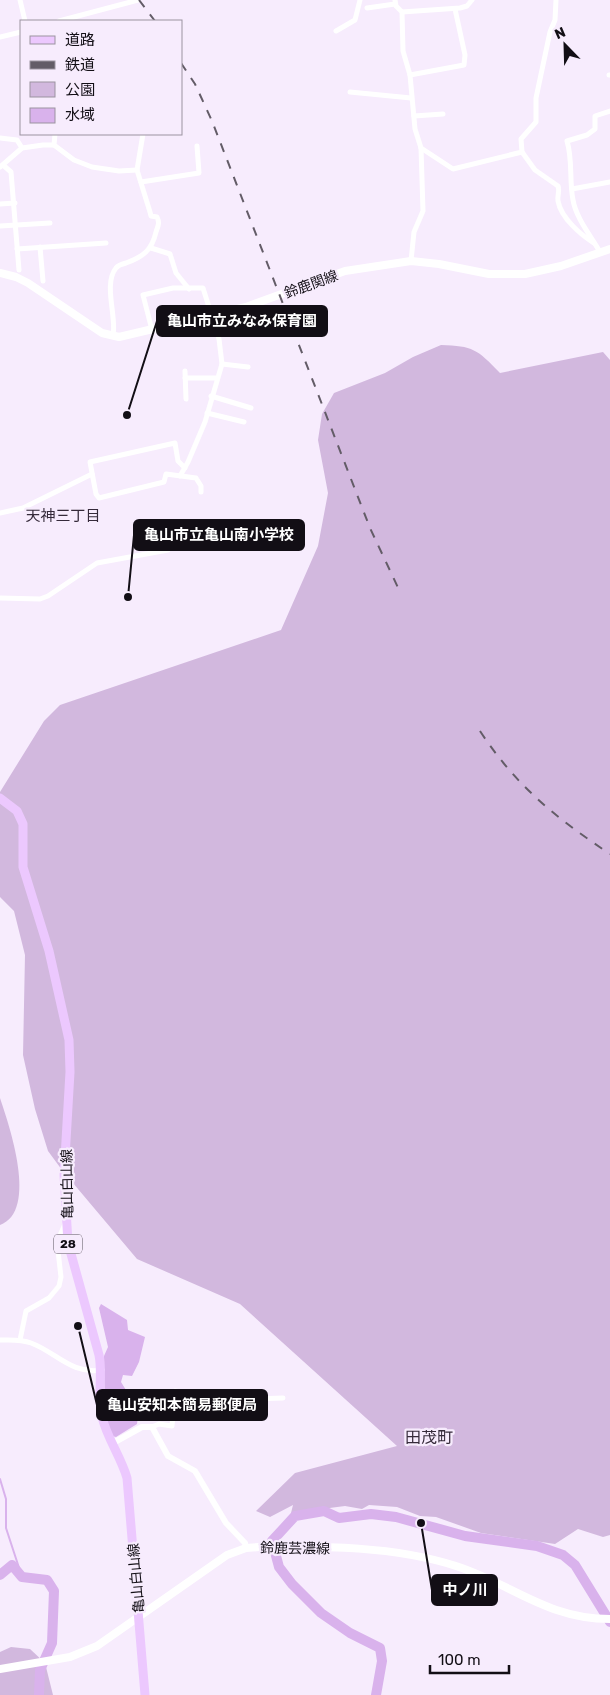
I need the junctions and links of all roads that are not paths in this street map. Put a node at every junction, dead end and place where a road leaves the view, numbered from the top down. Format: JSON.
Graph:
{"nodes":[{"id":1,"x":20,"y":0,"type":"edge"},
{"id":2,"x":138,"y":0,"type":"edge"},
{"id":3,"x":360,"y":0,"type":"edge"},
{"id":4,"x":472,"y":0,"type":"edge"},
{"id":5,"x":556,"y":0,"type":"edge"},
{"id":6,"x":395,"y":2,"type":"edge"},
{"id":7,"x":366,"y":8,"type":"dead end"},
{"id":8,"x":455,"y":9,"type":"junction"},
{"id":9,"x":402,"y":12,"type":"junction"},
{"id":10,"x":80,"y":18,"type":"edge"},
{"id":11,"x":25,"y":20,"type":"edge"},
{"id":12,"x":66,"y":20,"type":"edge"},
{"id":13,"x":336,"y":31,"type":"dead end"},
{"id":14,"x":20,"y":32,"type":"edge"},
{"id":15,"x":0,"y":37,"type":"edge"},
{"id":16,"x":410,"y":75,"type":"junction"},
{"id":17,"x":350,"y":92,"type":"dead end"},
{"id":18,"x":411,"y":98,"type":"junction"},
{"id":19,"x":610,"y":111,"type":"edge"},
{"id":20,"x":443,"y":114,"type":"dead end"},
{"id":21,"x":414,"y":116,"type":"junction"},
{"id":22,"x":55,"y":135,"type":"edge"},
{"id":23,"x":143,"y":135,"type":"edge"},
{"id":24,"x":0,"y":138,"type":"edge"},
{"id":25,"x":54,"y":145,"type":"junction"},
{"id":26,"x":197,"y":146,"type":"dead end"},
{"id":27,"x":22,"y":148,"type":"junction"},
{"id":28,"x":421,"y":148,"type":"junction"},
{"id":29,"x":522,"y":152,"type":"junction"},
{"id":30,"x":2,"y":166,"type":"edge"},
{"id":31,"x":137,"y":170,"type":"junction"},
{"id":32,"x":141,"y":182,"type":"junction"},
{"id":33,"x":610,"y":182,"type":"edge"},
{"id":34,"x":572,"y":189,"type":"junction"},
{"id":35,"x":15,"y":203,"type":"junction"},
{"id":36,"x":0,"y":204,"type":"edge"},
{"id":37,"x":50,"y":223,"type":"dead end"},
{"id":38,"x":16,"y":225,"type":"junction"},
{"id":39,"x":0,"y":226,"type":"edge"},
{"id":40,"x":106,"y":242,"type":"dead end"},
{"id":41,"x":596,"y":244,"type":"junction"},
{"id":42,"x":40,"y":247,"type":"junction"},
{"id":43,"x":151,"y":248,"type":"junction"},
{"id":44,"x":17,"y":249,"type":"junction"},
{"id":45,"x":610,"y":249,"type":"edge"},
{"id":46,"x":600,"y":252,"type":"junction"},
{"id":47,"x":411,"y":262,"type":"junction"},
{"id":48,"x":19,"y":270,"type":"dead end"},
{"id":49,"x":0,"y":273,"type":"edge"},
{"id":50,"x":43,"y":281,"type":"dead end"},
{"id":51,"x":189,"y":289,"type":"junction"},
{"id":52,"x":211,"y":316,"type":"junction"},
{"id":53,"x":152,"y":331,"type":"junction"},
{"id":54,"x":113,"y":336,"type":"junction"},
{"id":55,"x":222,"y":364,"type":"junction"},
{"id":56,"x":248,"y":367,"type":"dead end"},
{"id":57,"x":185,"y":371,"type":"dead end"},
{"id":58,"x":185,"y":378,"type":"junction"},
{"id":59,"x":216,"y":378,"type":"junction"},
{"id":60,"x":211,"y":396,"type":"junction"},
{"id":61,"x":186,"y":399,"type":"dead end"},
{"id":62,"x":251,"y":408,"type":"dead end"},
{"id":63,"x":207,"y":413,"type":"junction"},
{"id":64,"x":244,"y":422,"type":"dead end"},
{"id":65,"x":184,"y":468,"type":"junction"},
{"id":66,"x":92,"y":474,"type":"junction"},
{"id":67,"x":180,"y":476,"type":"junction"},
{"id":68,"x":201,"y":492,"type":"dead end"},
{"id":69,"x":0,"y":513,"type":"edge"},
{"id":70,"x":168,"y":550,"type":"dead end"},
{"id":71,"x":0,"y":598,"type":"edge"},
{"id":72,"x":0,"y":798,"type":"edge"},
{"id":73,"x":67,"y":1222,"type":"junction"},
{"id":74,"x":0,"y":1340,"type":"edge"},
{"id":75,"x":20,"y":1340,"type":"junction"},
{"id":76,"x":102,"y":1370,"type":"junction"},
{"id":77,"x":283,"y":1398,"type":"dead end"},
{"id":78,"x":152,"y":1427,"type":"junction"},
{"id":79,"x":113,"y":1443,"type":"junction"},
{"id":80,"x":246,"y":1548,"type":"junction"},
{"id":81,"x":139,"y":1616,"type":"junction"},
{"id":82,"x":610,"y":1619,"type":"edge"},
{"id":83,"x":0,"y":1669,"type":"edge"},
{"id":84,"x":144,"y":1695,"type":"edge"}],
"edges":[{"from":1,"to":11,"type":"street"},
{"from":2,"to":10,"type":"street"},
{"from":3,"to":13,"type":"street"},
{"from":4,"to":8,"type":"street"},
{"from":5,"to":29,"type":"street"},
{"from":6,"to":7,"type":"street"},
{"from":6,"to":9,"type":"street"},
{"from":8,"to":9,"type":"street"},
{"from":8,"to":16,"type":"street"},
{"from":9,"to":16,"type":"street"},
{"from":10,"to":12,"type":"street"},
{"from":14,"to":15,"type":"street"},
{"from":16,"to":18,"type":"street"},
{"from":17,"to":18,"type":"street"},
{"from":18,"to":21,"type":"street"},
{"from":19,"to":34,"type":"street"},
{"from":20,"to":21,"type":"street"},
{"from":21,"to":28,"type":"street"},
{"from":22,"to":25,"type":"street"},
{"from":23,"to":31,"type":"street"},
{"from":24,"to":27,"type":"street"},
{"from":25,"to":27,"type":"street"},
{"from":25,"to":31,"type":"street"},
{"from":26,"to":32,"type":"street"},
{"from":27,"to":30,"type":"street"},
{"from":28,"to":29,"type":"street"},
{"from":28,"to":47,"type":"street"},
{"from":29,"to":41,"type":"street"},
{"from":30,"to":35,"type":"street"},
{"from":31,"to":32,"type":"street"},
{"from":32,"to":43,"type":"street"},
{"from":33,"to":34,"type":"street"},
{"from":34,"to":41,"type":"street"},
{"from":35,"to":36,"type":"street"},
{"from":35,"to":38,"type":"street"},
{"from":37,"to":38,"type":"street"},
{"from":38,"to":39,"type":"street"},
{"from":38,"to":44,"type":"street"},
{"from":40,"to":42,"type":"street"},
{"from":41,"to":46,"type":"street"},
{"from":42,"to":44,"type":"street"},
{"from":42,"to":50,"type":"street"},
{"from":43,"to":51,"type":"street"},
{"from":43,"to":54,"type":"street"},
{"from":44,"to":48,"type":"street"},
{"from":45,"to":46,"type":"main road","name":"鈴鹿関線"},
{"from":46,"to":47,"type":"main road","name":"鈴鹿関線"},
{"from":47,"to":52,"type":"main road","name":"鈴鹿関線"},
{"from":49,"to":54,"type":"main road"},
{"from":51,"to":52,"type":"street"},
{"from":51,"to":53,"type":"street"},
{"from":52,"to":53,"type":"main road","name":"鈴鹿関線"},
{"from":52,"to":55,"type":"street"},
{"from":53,"to":54,"type":"main road","name":"鈴鹿関線"},
{"from":55,"to":56,"type":"street"},
{"from":55,"to":59,"type":"street"},
{"from":57,"to":58,"type":"street"},
{"from":58,"to":59,"type":"street"},
{"from":58,"to":61,"type":"street"},
{"from":59,"to":60,"type":"street"},
{"from":60,"to":62,"type":"street"},
{"from":60,"to":63,"type":"street"},
{"from":63,"to":64,"type":"street"},
{"from":63,"to":65,"type":"street"},
{"from":65,"to":66,"type":"street"},
{"from":65,"to":67,"type":"street"},
{"from":66,"to":67,"type":"street"},
{"from":66,"to":69,"type":"street"},
{"from":67,"to":68,"type":"street"},
{"from":70,"to":71,"type":"street"},
{"from":72,"to":73,"type":"main road","name":"亀山白山線","number":"28"},
{"from":73,"to":75,"type":"street"},
{"from":73,"to":76,"type":"main road","name":"亀山白山線","number":"28"},
{"from":74,"to":75,"type":"street"},
{"from":75,"to":76,"type":"street"},
{"from":76,"to":79,"type":"main road","name":"亀山白山線","number":"28"},
{"from":77,"to":78,"type":"street"},
{"from":78,"to":79,"type":"street"},
{"from":78,"to":80,"type":"street"},
{"from":79,"to":81,"type":"main road","name":"亀山白山線","number":"28"},
{"from":80,"to":81,"type":"main road","name":"鈴鹿芸濃線"},
{"from":80,"to":82,"type":"main road","name":"鈴鹿芸濃線"},
{"from":81,"to":83,"type":"main road","name":"鈴鹿芸濃線"},
{"from":81,"to":84,"type":"main road","name":"亀山白山線","number":"28"}]}
